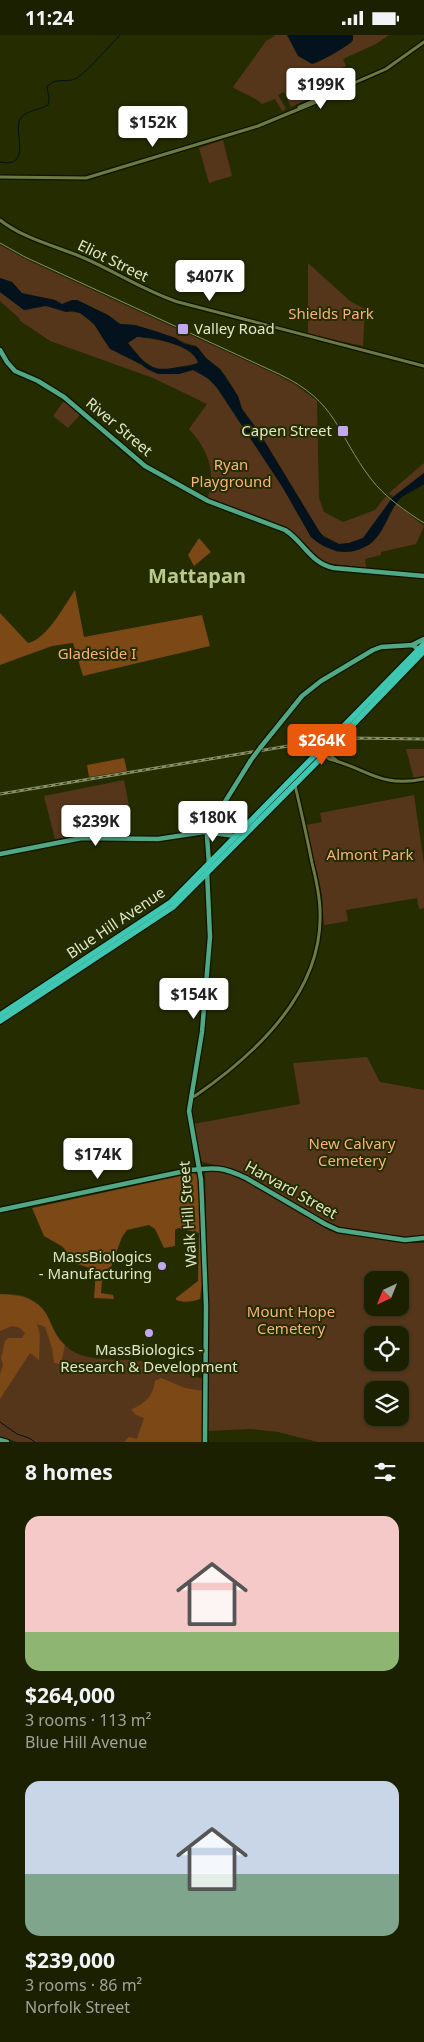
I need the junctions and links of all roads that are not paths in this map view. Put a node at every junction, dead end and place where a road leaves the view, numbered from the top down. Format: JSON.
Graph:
{"nodes":[{"id":1,"x":424,"y":42,"type":"edge"},
{"id":2,"x":0,"y":177,"type":"edge"},
{"id":3,"x":0,"y":220,"type":"edge"},
{"id":4,"x":0,"y":350,"type":"edge"},
{"id":5,"x":424,"y":366,"type":"edge"},
{"id":6,"x":424,"y":576,"type":"edge"},
{"id":7,"x":424,"y":639,"type":"edge"},
{"id":8,"x":424,"y":644,"type":"edge"},
{"id":9,"x":409,"y":645,"type":"junction"},
{"id":10,"x":420,"y":652,"type":"edge"},
{"id":11,"x":323,"y":751,"type":"junction"},
{"id":12,"x":424,"y":779,"type":"edge"},
{"id":13,"x":295,"y":784,"type":"junction"},
{"id":14,"x":207,"y":832,"type":"junction"},
{"id":15,"x":239,"y":838,"type":"junction"},
{"id":16,"x":0,"y":854,"type":"edge"},
{"id":17,"x":208,"y":866,"type":"junction"},
{"id":18,"x":207,"y":875,"type":"junction"},
{"id":19,"x":0,"y":1015,"type":"edge"},
{"id":20,"x":0,"y":1021,"type":"edge"},
{"id":21,"x":191,"y":1097,"type":"junction"},
{"id":22,"x":199,"y":1169,"type":"junction"},
{"id":23,"x":0,"y":1210,"type":"edge"},
{"id":24,"x":424,"y":1238,"type":"edge"},
{"id":25,"x":0,"y":1440,"type":"edge"},
{"id":26,"x":7,"y":1442,"type":"edge"},
{"id":27,"x":205,"y":1442,"type":"edge"}],
"edges":[{"from":1,"to":2,"type":"street"},
{"from":3,"to":5,"type":"street","name":"Eliot Street"},
{"from":4,"to":6,"type":"main road","name":"River Street"},
{"from":7,"to":9,"type":"main road"},
{"from":8,"to":10,"type":"highway","name":"Blue Hill Avenue"},
{"from":9,"to":10,"type":"main road"},
{"from":9,"to":14,"type":"main road","bridge":true},
{"from":10,"to":11,"type":"highway","name":"Blue Hill Avenue","bridge":true},
{"from":10,"to":11,"type":"highway","name":"Blue Hill Avenue","bridge":true},
{"from":11,"to":12,"type":"street"},
{"from":11,"to":13,"type":"highway","name":"Blue Hill Avenue"},
{"from":11,"to":15,"type":"highway","name":"Blue Hill Avenue"},
{"from":13,"to":15,"type":"highway","name":"Blue Hill Avenue"},
{"from":13,"to":21,"type":"street"},
{"from":14,"to":15,"type":"main road"},
{"from":14,"to":16,"type":"main road"},
{"from":14,"to":17,"type":"main road","name":"Walk Hill Street"},
{"from":15,"to":17,"type":"highway","name":"Blue Hill Avenue"},
{"from":15,"to":18,"type":"highway","name":"Blue Hill Avenue"},
{"from":17,"to":18,"type":"main road","name":"Walk Hill Street"},
{"from":17,"to":19,"type":"highway","name":"Blue Hill Avenue"},
{"from":18,"to":20,"type":"highway","name":"Blue Hill Avenue"},
{"from":18,"to":21,"type":"main road","name":"Walk Hill Street"},
{"from":21,"to":22,"type":"main road","name":"Walk Hill Street"},
{"from":22,"to":23,"type":"main road","name":"Harvard Street"},
{"from":22,"to":24,"type":"main road","name":"Harvard Street"},
{"from":22,"to":27,"type":"main road","name":"Walk Hill Street"},
{"from":25,"to":26,"type":"main road"}]}
